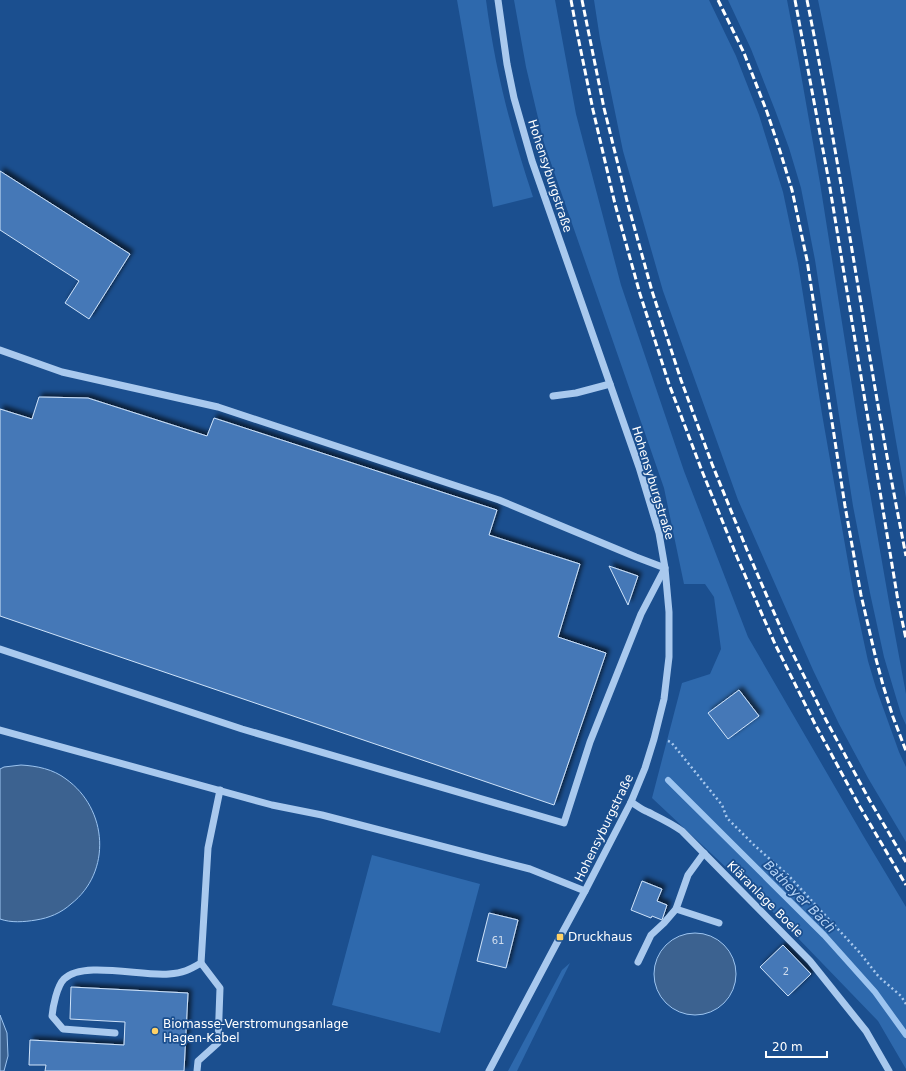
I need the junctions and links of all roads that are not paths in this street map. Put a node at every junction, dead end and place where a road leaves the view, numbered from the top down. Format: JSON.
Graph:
{"nodes":[{"id":1,"x":498,"y":0,"type":"edge"},
{"id":2,"x":0,"y":350,"type":"edge"},
{"id":3,"x":610,"y":384,"type":"junction"},
{"id":4,"x":553,"y":396,"type":"dead end"},
{"id":5,"x":665,"y":568,"type":"junction"},
{"id":6,"x":0,"y":650,"type":"edge"},
{"id":7,"x":0,"y":730,"type":"edge"},
{"id":8,"x":220,"y":790,"type":"junction"},
{"id":9,"x":631,"y":802,"type":"junction"},
{"id":10,"x":704,"y":853,"type":"junction"},
{"id":11,"x":585,"y":891,"type":"junction"},
{"id":12,"x":676,"y":909,"type":"junction"},
{"id":13,"x":718,"y":923,"type":"dead end"},
{"id":14,"x":638,"y":962,"type":"dead end"},
{"id":15,"x":201,"y":963,"type":"junction"},
{"id":16,"x":115,"y":1033,"type":"dead end"},
{"id":17,"x":888,"y":1070,"type":"edge"},
{"id":18,"x":197,"y":1071,"type":"edge"},
{"id":19,"x":489,"y":1071,"type":"edge"}],
"edges":[{"from":1,"to":3,"type":"street","name":"Hohensyburgstraße"},
{"from":2,"to":5,"type":"street"},
{"from":3,"to":4,"type":"street"},
{"from":3,"to":5,"type":"street","name":"Hohensyburgstraße"},
{"from":5,"to":6,"type":"street"},
{"from":5,"to":9,"type":"street","name":"Hohensyburgstraße"},
{"from":7,"to":8,"type":"street"},
{"from":8,"to":11,"type":"street"},
{"from":8,"to":15,"type":"street"},
{"from":9,"to":10,"type":"street","name":"Kläranlage Boele"},
{"from":9,"to":11,"type":"street","name":"Hohensyburgstraße"},
{"from":10,"to":12,"type":"street"},
{"from":10,"to":17,"type":"street","name":"Kläranlage Boele"},
{"from":11,"to":19,"type":"street","name":"Hohensyburgstraße"},
{"from":12,"to":13,"type":"street"},
{"from":12,"to":14,"type":"street"},
{"from":15,"to":16,"type":"street"},
{"from":15,"to":18,"type":"street"}]}
